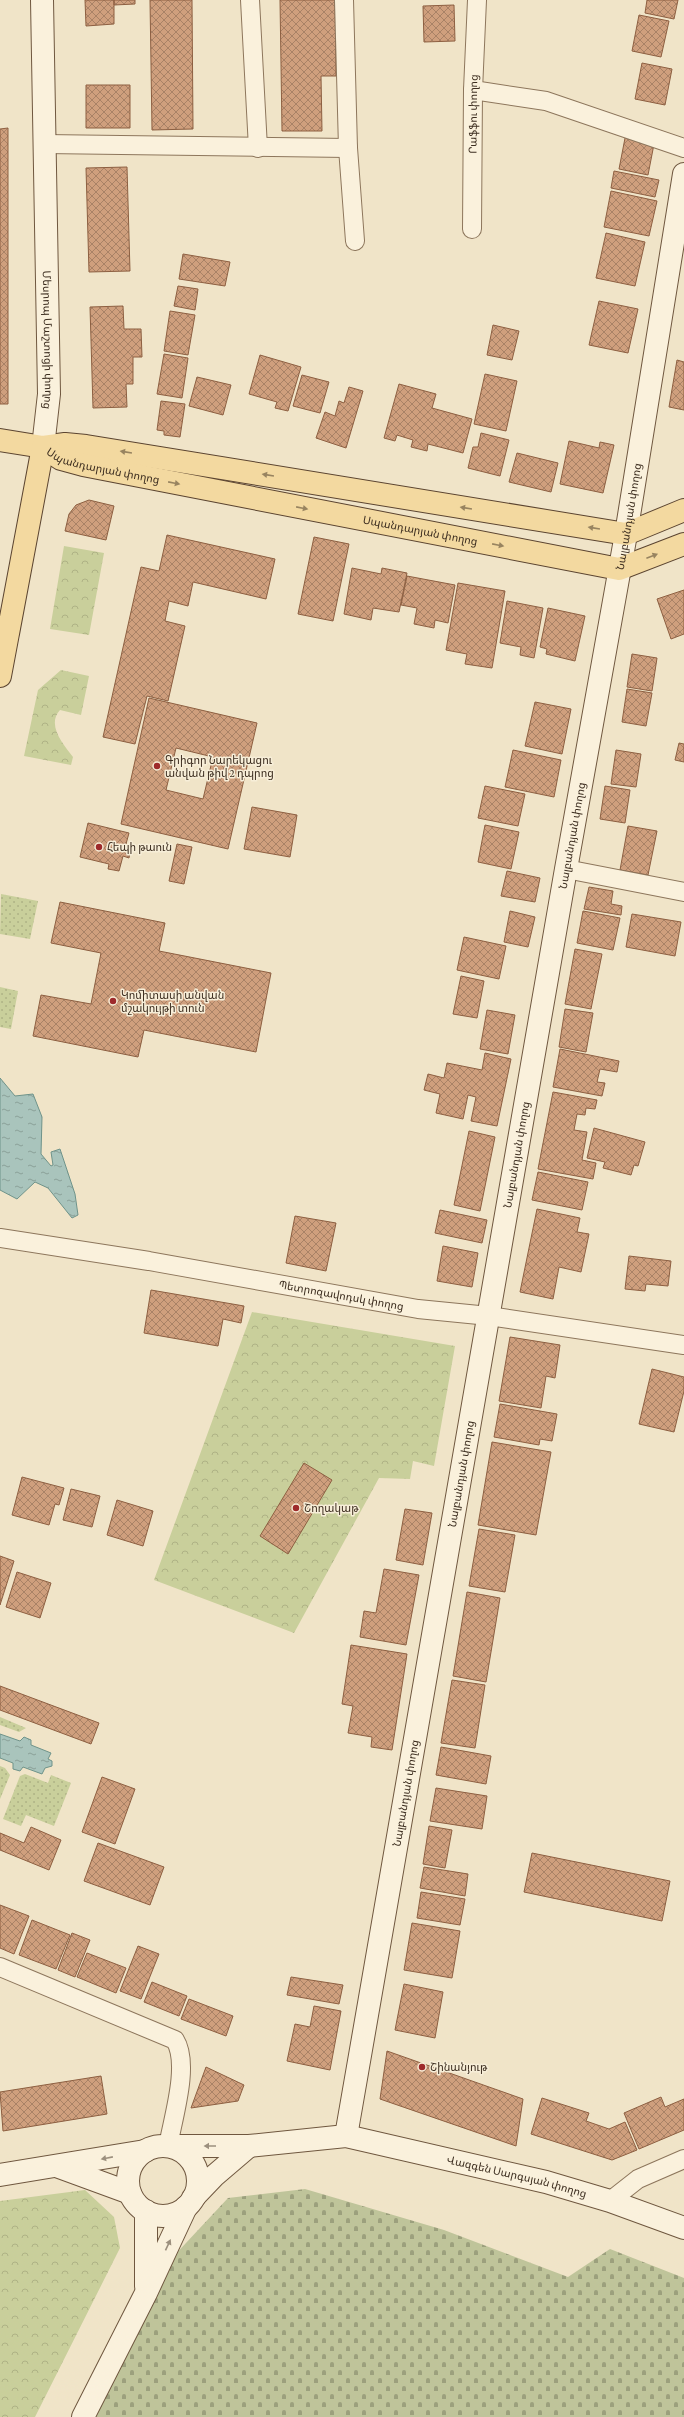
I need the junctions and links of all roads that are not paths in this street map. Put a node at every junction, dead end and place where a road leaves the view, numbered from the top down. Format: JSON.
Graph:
{"nodes":[{"id":1,"x":42,"y":0,"type":"edge"},
{"id":2,"x":250,"y":0,"type":"edge"},
{"id":3,"x":344,"y":0,"type":"edge"},
{"id":4,"x":477,"y":0,"type":"edge"},
{"id":5,"x":472,"y":90,"type":"junction"},
{"id":6,"x":44,"y":144,"type":"junction"},
{"id":7,"x":258,"y":148,"type":"junction"},
{"id":8,"x":348,"y":148,"type":"junction"},
{"id":9,"x":684,"y":148,"type":"edge"},
{"id":10,"x":684,"y":174,"type":"edge"},
{"id":11,"x":472,"y":229,"type":"dead end"},
{"id":12,"x":355,"y":241,"type":"dead end"},
{"id":13,"x":0,"y":440,"type":"edge"},
{"id":14,"x":43,"y":447,"type":"junction"},
{"id":15,"x":684,"y":510,"type":"edge"},
{"id":16,"x":626,"y":534,"type":"junction"},
{"id":17,"x":684,"y":544,"type":"edge"},
{"id":18,"x":619,"y":569,"type":"junction"},
{"id":19,"x":0,"y":676,"type":"edge"},
{"id":20,"x":566,"y":869,"type":"junction"},
{"id":21,"x":684,"y":892,"type":"edge"},
{"id":22,"x":0,"y":1238,"type":"edge"},
{"id":23,"x":489,"y":1316,"type":"junction"},
{"id":24,"x":684,"y":1345,"type":"edge"},
{"id":25,"x":0,"y":1967,"type":"edge"},
{"id":26,"x":346,"y":2136,"type":"junction"},
{"id":27,"x":168,"y":2146,"type":"junction"},
{"id":28,"x":249,"y":2146,"type":"junction"},
{"id":29,"x":145,"y":2150,"type":"junction"},
{"id":30,"x":684,"y":2159,"type":"edge"},
{"id":31,"x":59,"y":2167,"type":"junction"},
{"id":32,"x":0,"y":2175,"type":"edge"},
{"id":33,"x":130,"y":2193,"type":"junction"},
{"id":34,"x":610,"y":2201,"type":"junction"},
{"id":35,"x":190,"y":2202,"type":"junction"},
{"id":36,"x":146,"y":2211,"type":"junction"},
{"id":37,"x":684,"y":2228,"type":"edge"},
{"id":38,"x":146,"y":2293,"type":"junction"},
{"id":39,"x":83,"y":2417,"type":"edge"}],
"edges":[{"from":1,"to":6,"type":"street","name":"Մեսրոպ Մաշտոցի փողոց"},
{"from":2,"to":7,"type":"street"},
{"from":3,"to":8,"type":"street"},
{"from":4,"to":5,"type":"street","name":"Րաֆֆու փողոց"},
{"from":5,"to":9,"type":"street"},
{"from":5,"to":11,"type":"street","name":"Րաֆֆու փողոց"},
{"from":6,"to":7,"type":"street"},
{"from":6,"to":14,"type":"street","name":"Մեսրոպ Մաշտոցի փողոց"},
{"from":7,"to":8,"type":"street"},
{"from":8,"to":12,"type":"street"},
{"from":10,"to":16,"type":"street","name":"Նալբանդյան փողոց"},
{"from":13,"to":14,"type":"main road"},
{"from":16,"to":14,"type":"main road","name":"Սպանդարյան փողոց","one_way":true},
{"from":14,"to":18,"type":"main road","name":"Սպանդարյան փողոց","one_way":true},
{"from":14,"to":19,"type":"main road","name":"Մեսրոպ Մաշտոցի փողոց"},
{"from":15,"to":16,"type":"main road"},
{"from":16,"to":18,"type":"street","name":"Նալբանդյան փողոց"},
{"from":18,"to":17,"type":"main road","one_way":true},
{"from":18,"to":20,"type":"street","name":"Նալբանդյան փողոց"},
{"from":20,"to":21,"type":"street"},
{"from":20,"to":23,"type":"street","name":"Նալբանդյան փողոց"},
{"from":22,"to":23,"type":"street","name":"Պետրոզավոդսկ փողոց"},
{"from":23,"to":24,"type":"street","name":"Պետրոզավոդսկ փողոց"},
{"from":23,"to":26,"type":"street","name":"Նալբանդյան փողոց"},
{"from":25,"to":27,"type":"street"},
{"from":26,"to":28,"type":"street","name":"Վազգեն Սարգսյան փողոց"},
{"from":26,"to":34,"type":"street","name":"Վազգեն Սարգսյան փողոց"},
{"from":28,"to":27,"type":"street","name":"Վազգեն Սարգսյան փողոց","one_way":true},
{"from":27,"to":29,"type":"street"},
{"from":27,"to":35,"type":"street"},
{"from":28,"to":35,"type":"street"},
{"from":29,"to":31,"type":"street","one_way":true},
{"from":29,"to":33,"type":"street"},
{"from":30,"to":34,"type":"street"},
{"from":31,"to":32,"type":"street"},
{"from":31,"to":33,"type":"street"},
{"from":33,"to":36,"type":"street"},
{"from":34,"to":37,"type":"street","name":"Վազգեն Սարգսյան փողոց"},
{"from":35,"to":36,"type":"street"},
{"from":38,"to":35,"type":"street","one_way":true},
{"from":36,"to":38,"type":"street"},
{"from":38,"to":39,"type":"street"}]}
